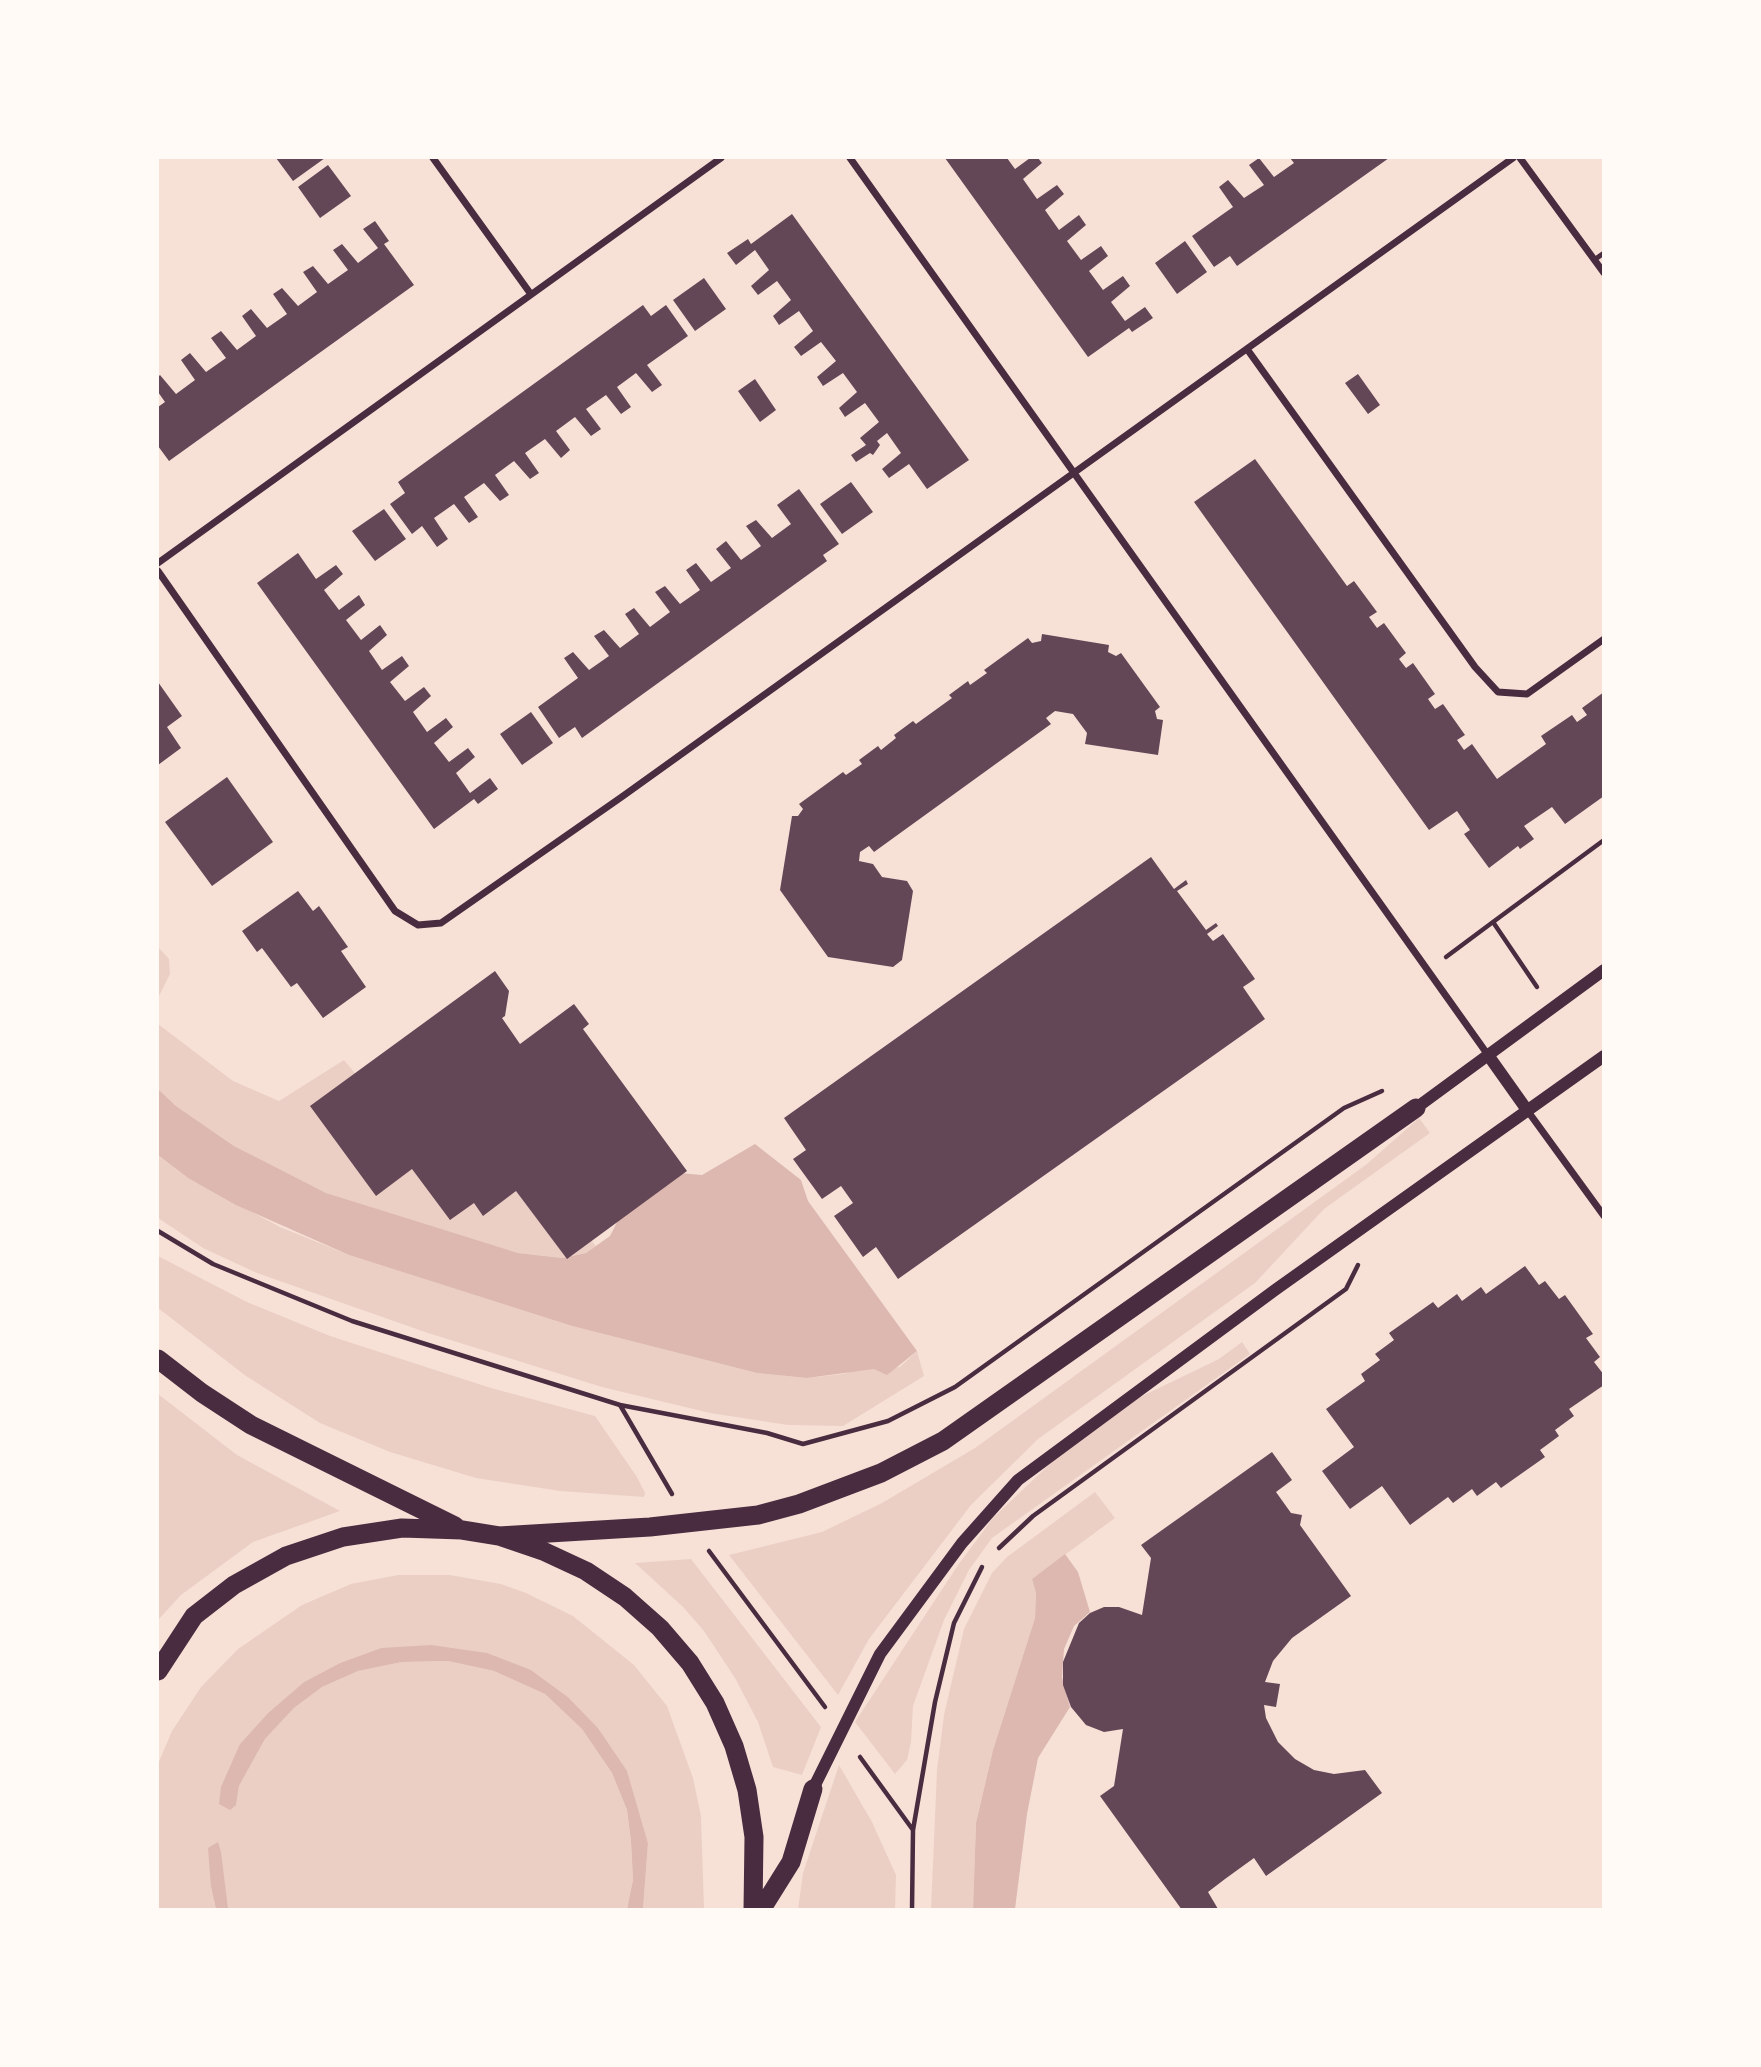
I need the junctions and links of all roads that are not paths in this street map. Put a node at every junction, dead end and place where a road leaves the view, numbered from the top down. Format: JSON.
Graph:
{"nodes":[{"id":1,"x":433,"y":158,"type":"edge"},
{"id":2,"x":721,"y":158,"type":"edge"},
{"id":3,"x":850,"y":158,"type":"edge"},
{"id":4,"x":1513,"y":158,"type":"edge"},
{"id":5,"x":1520,"y":158,"type":"edge"},
{"id":6,"x":1604,"y":253,"type":"edge"},
{"id":7,"x":1594,"y":260,"type":"junction"},
{"id":8,"x":1604,"y":273,"type":"edge"},
{"id":9,"x":530,"y":293,"type":"junction"},
{"id":10,"x":1247,"y":349,"type":"junction"},
{"id":11,"x":1076,"y":473,"type":"junction"},
{"id":12,"x":158,"y":563,"type":"edge"},
{"id":13,"x":158,"y":571,"type":"edge"},
{"id":14,"x":1604,"y":639,"type":"edge"},
{"id":15,"x":1604,"y":970,"type":"edge"},
{"id":16,"x":1488,"y":1055,"type":"junction"},
{"id":17,"x":1604,"y":1056,"type":"edge"},
{"id":18,"x":1416,"y":1108,"type":"joint"},
{"id":19,"x":1527,"y":1110,"type":"junction"},
{"id":20,"x":1604,"y":1216,"type":"edge"},
{"id":21,"x":158,"y":1359,"type":"edge"},
{"id":22,"x":462,"y":1530,"type":"junction"},
{"id":23,"x":499,"y":1536,"type":"junction"},
{"id":24,"x":158,"y":1671,"type":"edge"},
{"id":25,"x":813,"y":1789,"type":"joint"},
{"id":26,"x":752,"y":1909,"type":"edge"},
{"id":27,"x":761,"y":1909,"type":"edge"}],
"edges":[{"from":1,"to":9,"type":"street"},
{"from":2,"to":9,"type":"street"},
{"from":3,"to":11,"type":"street"},
{"from":4,"to":10,"type":"street"},
{"from":5,"to":7,"type":"street"},
{"from":6,"to":7,"type":"lane"},
{"from":7,"to":8,"type":"street"},
{"from":9,"to":12,"type":"street"},
{"from":10,"to":11,"type":"street"},
{"from":10,"to":14,"type":"street"},
{"from":11,"to":13,"type":"street"},
{"from":11,"to":16,"type":"street"},
{"from":15,"to":16,"type":"street"},
{"from":16,"to":18,"type":"street"},
{"from":16,"to":19,"type":"street"},
{"from":17,"to":19,"type":"street"},
{"from":18,"to":23,"type":"highway"},
{"from":19,"to":20,"type":"street"},
{"from":19,"to":25,"type":"street"},
{"from":21,"to":22,"type":"highway"},
{"from":22,"to":23,"type":"highway"},
{"from":22,"to":24,"type":"highway"},
{"from":23,"to":26,"type":"highway"},
{"from":25,"to":27,"type":"highway"}]}
